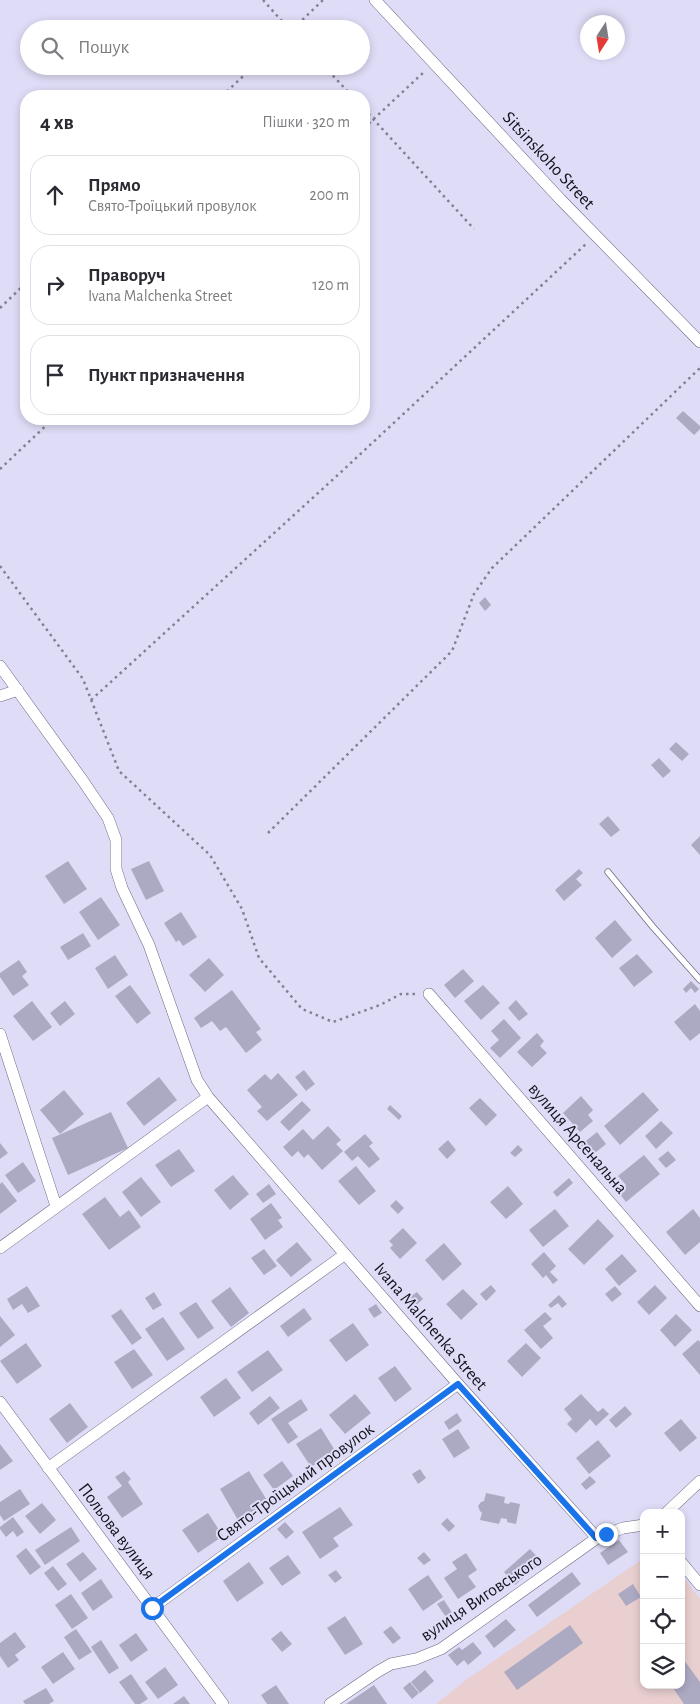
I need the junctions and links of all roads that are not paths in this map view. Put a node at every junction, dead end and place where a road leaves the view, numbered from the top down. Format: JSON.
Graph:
{"nodes":[{"id":1,"x":375,"y":0,"type":"edge"},
{"id":2,"x":700,"y":342,"type":"edge"},
{"id":3,"x":0,"y":666,"type":"edge"},
{"id":4,"x":18,"y":690,"type":"junction"},
{"id":5,"x":0,"y":696,"type":"edge"},
{"id":6,"x":608,"y":872,"type":"dead end"},
{"id":7,"x":700,"y":980,"type":"edge"},
{"id":8,"x":429,"y":994,"type":"road end"},
{"id":9,"x":0,"y":1034,"type":"edge"},
{"id":10,"x":208,"y":1097,"type":"junction"},
{"id":11,"x":56,"y":1206,"type":"junction"},
{"id":12,"x":0,"y":1248,"type":"edge"},
{"id":13,"x":344,"y":1254,"type":"junction"},
{"id":14,"x":700,"y":1306,"type":"edge"},
{"id":15,"x":458,"y":1384,"type":"junction"},
{"id":16,"x":0,"y":1402,"type":"edge"},
{"id":17,"x":48,"y":1468,"type":"junction"},
{"id":18,"x":700,"y":1481,"type":"edge"},
{"id":19,"x":670,"y":1509,"type":"edge"},
{"id":20,"x":640,"y":1526,"type":"edge"},
{"id":21,"x":596,"y":1538,"type":"junction"},
{"id":22,"x":685,"y":1567,"type":"edge"},
{"id":23,"x":700,"y":1585,"type":"edge"},
{"id":24,"x":152,"y":1608,"type":"junction"},
{"id":25,"x":223,"y":1704,"type":"edge"},
{"id":26,"x":330,"y":1704,"type":"edge"}],
"edges":[{"from":1,"to":2,"type":"street","name":"Sitsinskoho Street"},
{"from":3,"to":4,"type":"street","name":"Ivana Malchenka Street"},
{"from":4,"to":5,"type":"street"},
{"from":4,"to":10,"type":"street","name":"Ivana Malchenka Street"},
{"from":6,"to":7,"type":"lane"},
{"from":8,"to":14,"type":"street","name":"вулиця Арсенальна"},
{"from":9,"to":11,"type":"street"},
{"from":10,"to":11,"type":"street"},
{"from":10,"to":13,"type":"street","name":"Ivana Malchenka Street"},
{"from":11,"to":12,"type":"street"},
{"from":13,"to":15,"type":"street","name":"Ivana Malchenka Street"},
{"from":13,"to":17,"type":"street"},
{"from":15,"to":21,"type":"street","name":"Ivana Malchenka Street"},
{"from":15,"to":24,"type":"street","name":"Свято-Троїцький провулок"},
{"from":16,"to":17,"type":"street","name":"Польова вулиця"},
{"from":17,"to":24,"type":"street","name":"Польова вулиця"},
{"from":18,"to":19,"type":"street"},
{"from":20,"to":21,"type":"street"},
{"from":21,"to":26,"type":"street","name":"вулиця Виговського"},
{"from":22,"to":23,"type":"street"},
{"from":24,"to":25,"type":"street","name":"Польова вулиця"}]}
